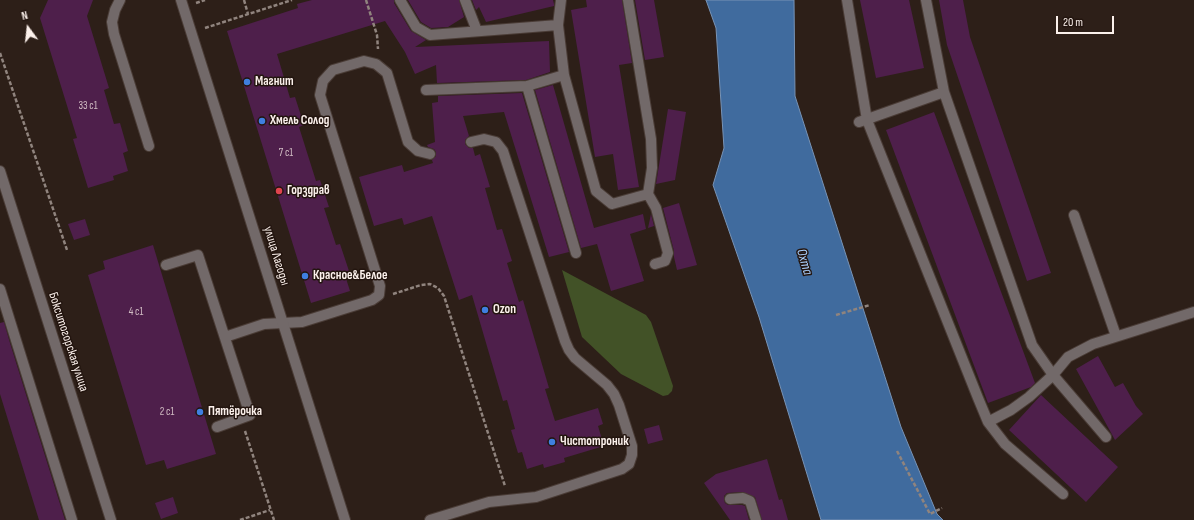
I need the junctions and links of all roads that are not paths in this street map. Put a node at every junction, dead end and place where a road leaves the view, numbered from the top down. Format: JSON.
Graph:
{"nodes":[{"id":1,"x":120,"y":0,"type":"edge"},
{"id":2,"x":181,"y":0,"type":"edge"},
{"id":3,"x":400,"y":0,"type":"edge"},
{"id":4,"x":465,"y":0,"type":"edge"},
{"id":5,"x":561,"y":0,"type":"edge"},
{"id":6,"x":628,"y":0,"type":"edge"},
{"id":7,"x":847,"y":0,"type":"edge"},
{"id":8,"x":926,"y":0,"type":"edge"},
{"id":9,"x":558,"y":25,"type":"junction"},
{"id":10,"x":477,"y":31,"type":"junction"},
{"id":11,"x":564,"y":75,"type":"junction"},
{"id":12,"x":527,"y":86,"type":"junction"},
{"id":13,"x":426,"y":90,"type":"dead end"},
{"id":14,"x":944,"y":92,"type":"junction"},
{"id":15,"x":863,"y":121,"type":"junction"},
{"id":16,"x":471,"y":142,"type":"dead end"},
{"id":17,"x":149,"y":146,"type":"dead end"},
{"id":18,"x":430,"y":154,"type":"dead end"},
{"id":19,"x":0,"y":171,"type":"edge"},
{"id":20,"x":648,"y":194,"type":"junction"},
{"id":21,"x":1074,"y":215,"type":"dead end"},
{"id":22,"x":576,"y":253,"type":"dead end"},
{"id":23,"x":655,"y":264,"type":"dead end"},
{"id":24,"x":166,"y":265,"type":"dead end"},
{"id":25,"x":0,"y":289,"type":"edge"},
{"id":26,"x":1194,"y":312,"type":"edge"},
{"id":27,"x":283,"y":323,"type":"junction"},
{"id":28,"x":1116,"y":336,"type":"junction"},
{"id":29,"x":225,"y":337,"type":"junction"},
{"id":30,"x":1053,"y":375,"type":"junction"},
{"id":31,"x":988,"y":422,"type":"junction"},
{"id":32,"x":217,"y":427,"type":"dead end"},
{"id":33,"x":1106,"y":437,"type":"dead end"},
{"id":34,"x":1063,"y":494,"type":"dead end"},
{"id":35,"x":730,"y":500,"type":"dead end"},
{"id":36,"x":72,"y":520,"type":"edge"},
{"id":37,"x":111,"y":520,"type":"edge"},
{"id":38,"x":345,"y":520,"type":"edge"},
{"id":39,"x":430,"y":520,"type":"edge"},
{"id":40,"x":756,"y":520,"type":"edge"}],
"edges":[{"from":1,"to":17,"type":"street"},
{"from":2,"to":27,"type":"street","name":"улица Лагоды"},
{"from":3,"to":10,"type":"street"},
{"from":4,"to":10,"type":"street"},
{"from":5,"to":9,"type":"street"},
{"from":6,"to":20,"type":"street"},
{"from":7,"to":15,"type":"street"},
{"from":8,"to":14,"type":"street"},
{"from":9,"to":10,"type":"street"},
{"from":9,"to":11,"type":"street"},
{"from":11,"to":12,"type":"street"},
{"from":11,"to":20,"type":"street"},
{"from":12,"to":13,"type":"street"},
{"from":12,"to":22,"type":"street"},
{"from":14,"to":15,"type":"street"},
{"from":14,"to":30,"type":"street"},
{"from":15,"to":31,"type":"street"},
{"from":16,"to":39,"type":"street"},
{"from":18,"to":27,"type":"street"},
{"from":19,"to":37,"type":"street","name":"Бокситогорская улица"},
{"from":20,"to":23,"type":"street"},
{"from":21,"to":28,"type":"street"},
{"from":24,"to":29,"type":"street"},
{"from":25,"to":36,"type":"street"},
{"from":26,"to":28,"type":"street"},
{"from":27,"to":29,"type":"street"},
{"from":27,"to":38,"type":"street","name":"улица Лагоды"},
{"from":28,"to":30,"type":"street"},
{"from":29,"to":32,"type":"street"},
{"from":30,"to":31,"type":"street"},
{"from":30,"to":33,"type":"street"},
{"from":31,"to":34,"type":"street"},
{"from":35,"to":40,"type":"street"}]}
